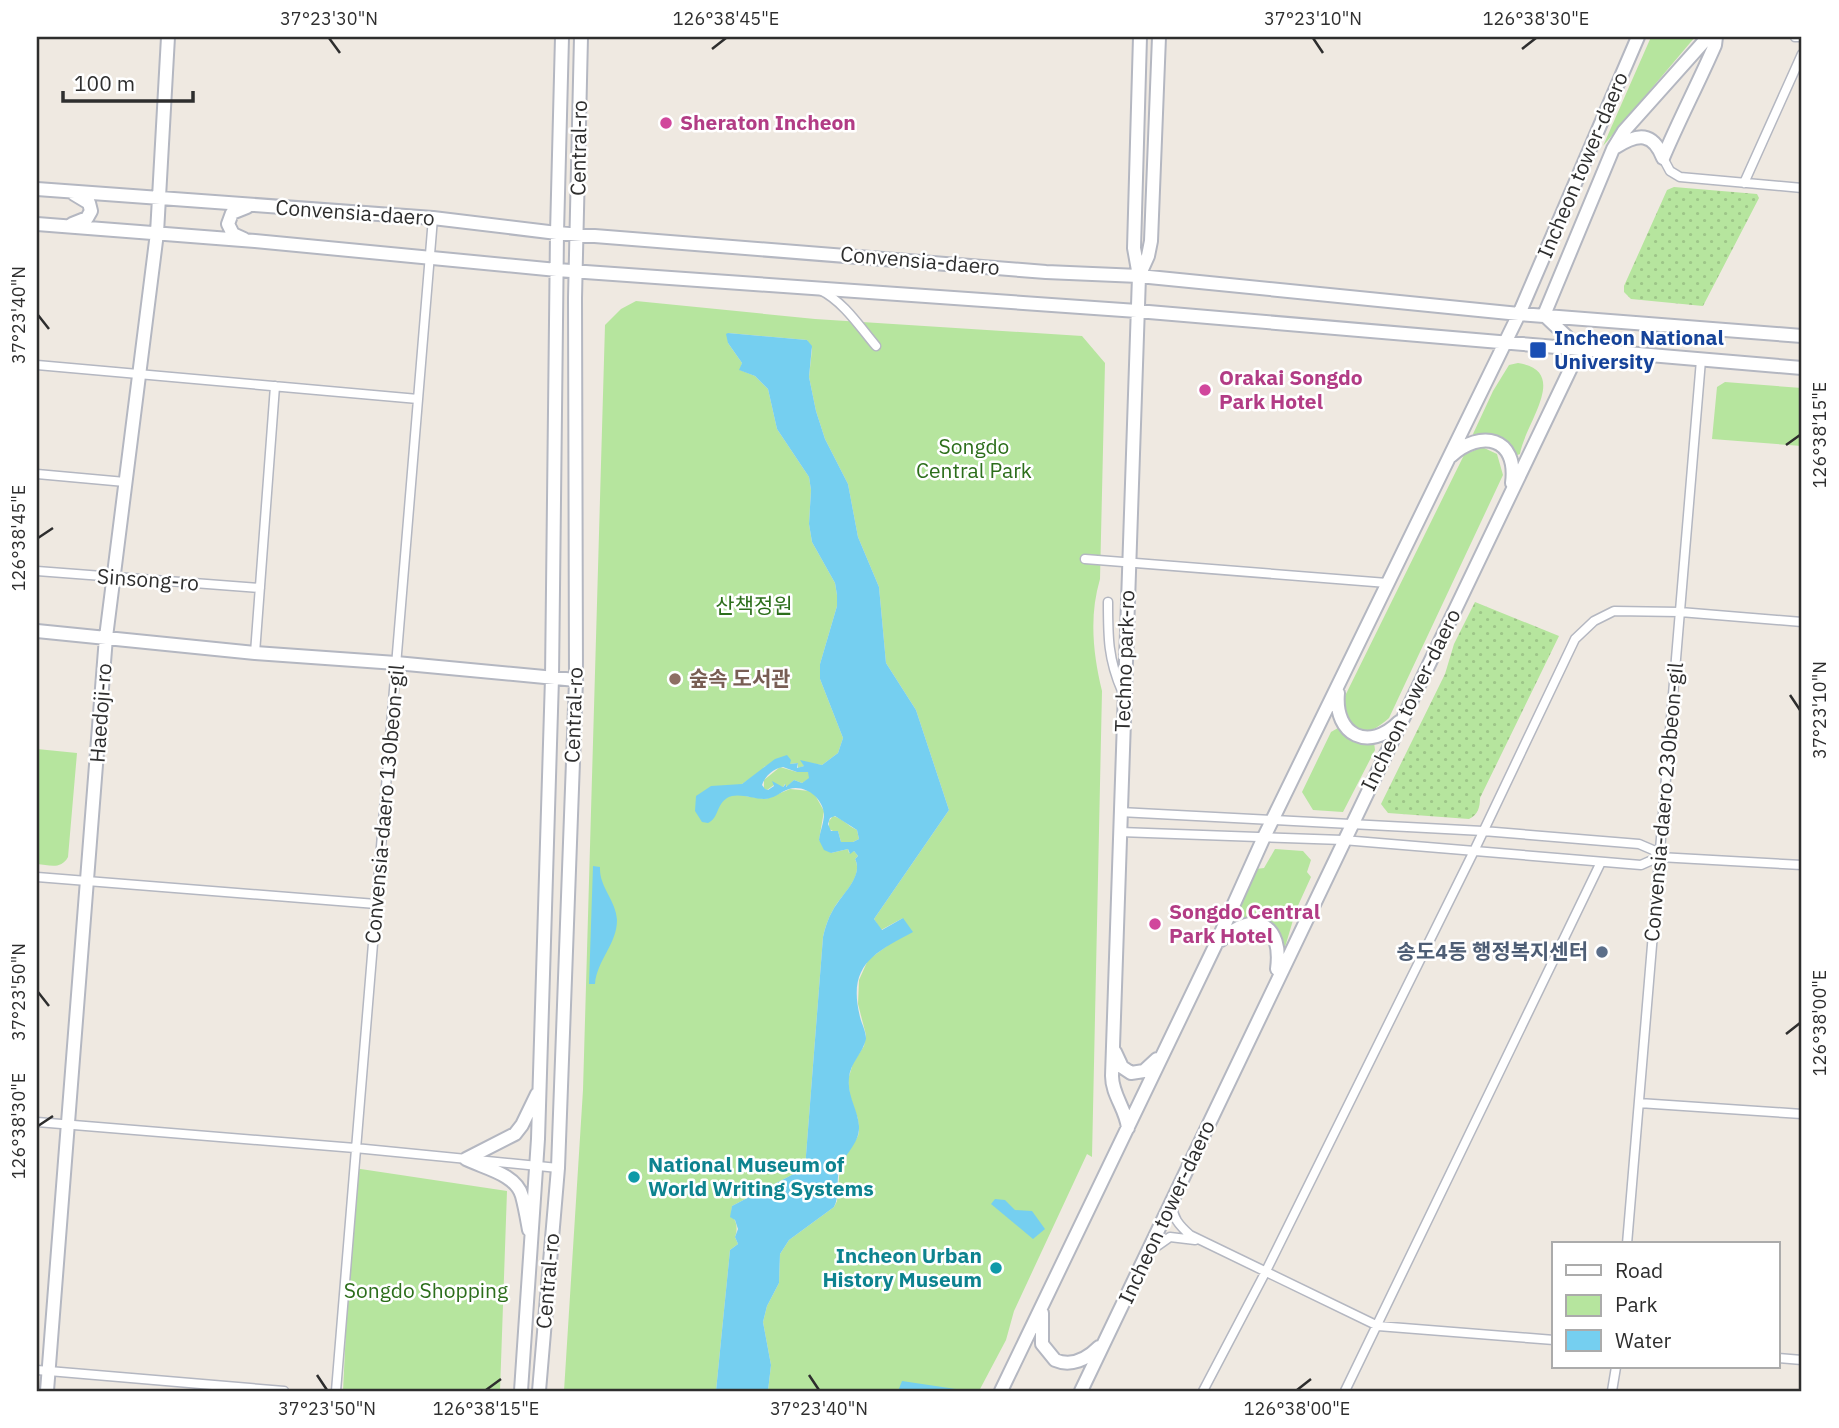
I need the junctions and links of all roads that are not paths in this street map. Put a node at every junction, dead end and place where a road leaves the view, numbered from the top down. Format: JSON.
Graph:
{"nodes":[{"id":1,"x":168,"y":37,"type":"edge"},
{"id":2,"x":562,"y":37,"type":"edge"},
{"id":3,"x":581,"y":37,"type":"edge"},
{"id":4,"x":1140,"y":37,"type":"edge"},
{"id":5,"x":1159,"y":37,"type":"edge"},
{"id":6,"x":1639,"y":37,"type":"edge"},
{"id":7,"x":1708,"y":37,"type":"edge"},
{"id":8,"x":1716,"y":37,"type":"edge"},
{"id":9,"x":1795,"y":37,"type":"edge"},
{"id":10,"x":1802,"y":37,"type":"edge"},
{"id":11,"x":1802,"y":54,"type":"edge"},
{"id":12,"x":1671,"y":138,"type":"junction"},
{"id":13,"x":1654,"y":143,"type":"junction"},
{"id":14,"x":1613,"y":149,"type":"junction"},
{"id":15,"x":1663,"y":159,"type":"junction"},
{"id":16,"x":1744,"y":183,"type":"junction"},
{"id":17,"x":1802,"y":188,"type":"edge"},
{"id":18,"x":37,"y":189,"type":"edge"},
{"id":19,"x":63,"y":190,"type":"junction"},
{"id":20,"x":160,"y":199,"type":"junction"},
{"id":21,"x":254,"y":206,"type":"junction"},
{"id":22,"x":433,"y":218,"type":"junction"},
{"id":23,"x":37,"y":224,"type":"edge"},
{"id":24,"x":58,"y":226,"type":"junction"},
{"id":25,"x":157,"y":233,"type":"junction"},
{"id":26,"x":557,"y":233,"type":"junction"},
{"id":27,"x":577,"y":234,"type":"junction"},
{"id":28,"x":255,"y":241,"type":"junction"},
{"id":29,"x":429,"y":258,"type":"junction"},
{"id":30,"x":557,"y":270,"type":"junction"},
{"id":31,"x":576,"y":271,"type":"junction"},
{"id":32,"x":1139,"y":276,"type":"junction"},
{"id":33,"x":814,"y":288,"type":"junction"},
{"id":34,"x":1137,"y":311,"type":"junction"},
{"id":35,"x":1519,"y":314,"type":"junction"},
{"id":36,"x":1544,"y":315,"type":"junction"},
{"id":37,"x":1802,"y":336,"type":"edge"},
{"id":38,"x":1504,"y":342,"type":"junction"},
{"id":39,"x":876,"y":346,"type":"dead end"},
{"id":40,"x":1580,"y":349,"type":"junction"},
{"id":41,"x":1701,"y":359,"type":"junction"},
{"id":42,"x":37,"y":365,"type":"edge"},
{"id":43,"x":1802,"y":368,"type":"edge"},
{"id":44,"x":139,"y":373,"type":"junction"},
{"id":45,"x":275,"y":386,"type":"junction"},
{"id":46,"x":418,"y":399,"type":"junction"},
{"id":47,"x":1446,"y":461,"type":"junction"},
{"id":48,"x":37,"y":474,"type":"edge"},
{"id":49,"x":125,"y":482,"type":"junction"},
{"id":50,"x":1508,"y":497,"type":"junction"},
{"id":51,"x":1085,"y":559,"type":"dead end"},
{"id":52,"x":1129,"y":563,"type":"junction"},
{"id":53,"x":37,"y":571,"type":"edge"},
{"id":54,"x":114,"y":578,"type":"junction"},
{"id":55,"x":1388,"y":583,"type":"junction"},
{"id":56,"x":260,"y":588,"type":"junction"},
{"id":57,"x":1108,"y":602,"type":"dead end"},
{"id":58,"x":1680,"y":612,"type":"junction"},
{"id":59,"x":1802,"y":622,"type":"edge"},
{"id":60,"x":37,"y":631,"type":"edge"},
{"id":61,"x":106,"y":637,"type":"junction"},
{"id":62,"x":255,"y":653,"type":"junction"},
{"id":63,"x":396,"y":663,"type":"junction"},
{"id":64,"x":552,"y":678,"type":"junction"},
{"id":65,"x":576,"y":680,"type":"junction"},
{"id":66,"x":1339,"y":683,"type":"junction"},
{"id":67,"x":1124,"y":695,"type":"junction"},
{"id":68,"x":1402,"y":718,"type":"junction"},
{"id":69,"x":1120,"y":812,"type":"junction"},
{"id":70,"x":1274,"y":819,"type":"junction"},
{"id":71,"x":1352,"y":822,"type":"junction"},
{"id":72,"x":1483,"y":831,"type":"junction"},
{"id":73,"x":1120,"y":832,"type":"junction"},
{"id":74,"x":1264,"y":837,"type":"junction"},
{"id":75,"x":1343,"y":840,"type":"junction"},
{"id":76,"x":1474,"y":851,"type":"junction"},
{"id":77,"x":1660,"y":857,"type":"junction"},
{"id":78,"x":1601,"y":862,"type":"junction"},
{"id":79,"x":1802,"y":865,"type":"edge"},
{"id":80,"x":37,"y":877,"type":"edge"},
{"id":81,"x":88,"y":881,"type":"junction"},
{"id":82,"x":376,"y":904,"type":"junction"},
{"id":83,"x":1215,"y":946,"type":"junction"},
{"id":84,"x":1276,"y":980,"type":"junction"},
{"id":85,"x":1112,"y":1045,"type":"junction"},
{"id":86,"x":1166,"y":1048,"type":"junction"},
{"id":87,"x":540,"y":1087,"type":"junction"},
{"id":88,"x":1639,"y":1102,"type":"junction"},
{"id":89,"x":1802,"y":1114,"type":"edge"},
{"id":90,"x":37,"y":1122,"type":"edge"},
{"id":91,"x":68,"y":1125,"type":"junction"},
{"id":92,"x":1128,"y":1128,"type":"junction"},
{"id":93,"x":355,"y":1148,"type":"junction"},
{"id":94,"x":466,"y":1159,"type":"junction"},
{"id":95,"x":538,"y":1166,"type":"junction"},
{"id":96,"x":558,"y":1168,"type":"junction"},
{"id":97,"x":1174,"y":1199,"type":"junction"},
{"id":98,"x":532,"y":1241,"type":"junction"},
{"id":99,"x":1627,"y":1242,"type":"edge"},
{"id":100,"x":1204,"y":1243,"type":"junction"},
{"id":101,"x":1146,"y":1257,"type":"junction"},
{"id":102,"x":1265,"y":1273,"type":"junction"},
{"id":103,"x":1042,"y":1306,"type":"junction"},
{"id":104,"x":1378,"y":1326,"type":"junction"},
{"id":105,"x":1106,"y":1339,"type":"junction"},
{"id":106,"x":1552,"y":1340,"type":"edge"},
{"id":107,"x":1780,"y":1359,"type":"edge"},
{"id":108,"x":1802,"y":1360,"type":"edge"},
{"id":109,"x":1615,"y":1368,"type":"edge"},
{"id":110,"x":43,"y":1371,"type":"edge"},
{"id":111,"x":47,"y":1391,"type":"edge"},
{"id":112,"x":284,"y":1391,"type":"edge"},
{"id":113,"x":337,"y":1391,"type":"edge"},
{"id":114,"x":521,"y":1391,"type":"edge"},
{"id":115,"x":539,"y":1391,"type":"edge"},
{"id":116,"x":1001,"y":1391,"type":"edge"},
{"id":117,"x":1081,"y":1391,"type":"edge"},
{"id":118,"x":1203,"y":1391,"type":"edge"},
{"id":119,"x":1345,"y":1391,"type":"edge"},
{"id":120,"x":1612,"y":1391,"type":"edge"}],
"edges":[{"from":1,"to":20,"type":"main road","name":"Haedoji-ro"},
{"from":2,"to":26,"type":"main road","name":"Central-ro"},
{"from":3,"to":27,"type":"main road","name":"Central-ro"},
{"from":4,"to":32,"type":"main road","name":"Techno park-ro"},
{"from":5,"to":32,"type":"main road","name":"Techno park-ro"},
{"from":6,"to":35,"type":"main road","name":"Incheon tower-daero"},
{"from":7,"to":14,"type":"main road","name":"Incheon tower-daero"},
{"from":8,"to":12,"type":"main road"},
{"from":9,"to":10,"type":"street"},
{"from":11,"to":16,"type":"street"},
{"from":12,"to":13,"type":"main road"},
{"from":12,"to":15,"type":"main road"},
{"from":13,"to":14,"type":"main road"},
{"from":13,"to":15,"type":"main road"},
{"from":14,"to":36,"type":"main road","name":"Incheon tower-daero"},
{"from":15,"to":16,"type":"street"},
{"from":16,"to":17,"type":"street"},
{"from":18,"to":19,"type":"main road","name":"Convensia-daero"},
{"from":19,"to":20,"type":"main road","name":"Convensia-daero"},
{"from":19,"to":24,"type":"main road"},
{"from":20,"to":21,"type":"main road","name":"Convensia-daero"},
{"from":20,"to":25,"type":"main road","name":"Haedoji-ro"},
{"from":21,"to":22,"type":"main road","name":"Convensia-daero"},
{"from":21,"to":28,"type":"main road"},
{"from":22,"to":26,"type":"main road","name":"Convensia-daero"},
{"from":22,"to":29,"type":"street","name":"Convensia-daero 130beon-gil"},
{"from":23,"to":24,"type":"main road","name":"Convensia-daero"},
{"from":24,"to":25,"type":"main road","name":"Convensia-daero"},
{"from":25,"to":28,"type":"main road","name":"Convensia-daero"},
{"from":25,"to":44,"type":"main road","name":"Haedoji-ro"},
{"from":26,"to":27,"type":"main road","name":"Convensia-daero"},
{"from":26,"to":30,"type":"main road","name":"Central-ro"},
{"from":27,"to":31,"type":"main road","name":"Central-ro"},
{"from":27,"to":32,"type":"main road","name":"Convensia-daero"},
{"from":28,"to":29,"type":"main road","name":"Convensia-daero"},
{"from":29,"to":30,"type":"main road","name":"Convensia-daero"},
{"from":29,"to":46,"type":"street","name":"Convensia-daero 130beon-gil"},
{"from":30,"to":31,"type":"main road","name":"Convensia-daero"},
{"from":30,"to":64,"type":"main road","name":"Central-ro"},
{"from":31,"to":33,"type":"main road","name":"Convensia-daero"},
{"from":31,"to":65,"type":"main road","name":"Central-ro"},
{"from":32,"to":34,"type":"main road","name":"Techno park-ro"},
{"from":32,"to":35,"type":"main road","name":"Convensia-daero"},
{"from":33,"to":34,"type":"main road","name":"Convensia-daero"},
{"from":33,"to":39,"type":"street"},
{"from":34,"to":38,"type":"main road"},
{"from":34,"to":52,"type":"main road","name":"Techno park-ro"},
{"from":35,"to":36,"type":"main road","name":"Convensia-daero"},
{"from":35,"to":38,"type":"main road","name":"Incheon tower-daero"},
{"from":36,"to":37,"type":"main road","name":"Convensia-daero"},
{"from":36,"to":40,"type":"main road"},
{"from":38,"to":40,"type":"main road"},
{"from":38,"to":47,"type":"main road","name":"Incheon tower-daero"},
{"from":40,"to":41,"type":"main road"},
{"from":40,"to":50,"type":"main road","name":"Incheon tower-daero"},
{"from":41,"to":43,"type":"main road"},
{"from":41,"to":58,"type":"street","name":"Convensia-daero 230beon-gil"},
{"from":42,"to":44,"type":"street"},
{"from":44,"to":45,"type":"street"},
{"from":44,"to":49,"type":"main road","name":"Haedoji-ro"},
{"from":45,"to":46,"type":"street"},
{"from":45,"to":56,"type":"street"},
{"from":46,"to":63,"type":"street","name":"Convensia-daero 130beon-gil"},
{"from":47,"to":50,"type":"main road"},
{"from":47,"to":55,"type":"main road","name":"Incheon tower-daero"},
{"from":48,"to":49,"type":"street"},
{"from":49,"to":54,"type":"main road","name":"Haedoji-ro"},
{"from":50,"to":68,"type":"main road","name":"Incheon tower-daero"},
{"from":51,"to":52,"type":"street"},
{"from":52,"to":55,"type":"street"},
{"from":52,"to":67,"type":"main road","name":"Techno park-ro"},
{"from":53,"to":54,"type":"street","name":"Sinsong-ro"},
{"from":54,"to":56,"type":"street","name":"Sinsong-ro"},
{"from":54,"to":61,"type":"main road","name":"Haedoji-ro"},
{"from":55,"to":66,"type":"main road","name":"Incheon tower-daero"},
{"from":56,"to":62,"type":"street"},
{"from":57,"to":67,"type":"street"},
{"from":58,"to":59,"type":"street"},
{"from":58,"to":72,"type":"street"},
{"from":58,"to":77,"type":"street","name":"Convensia-daero 230beon-gil"},
{"from":60,"to":61,"type":"main road"},
{"from":61,"to":62,"type":"main road"},
{"from":61,"to":81,"type":"main road","name":"Haedoji-ro"},
{"from":62,"to":63,"type":"main road"},
{"from":63,"to":64,"type":"main road"},
{"from":63,"to":82,"type":"street","name":"Convensia-daero 130beon-gil"},
{"from":64,"to":65,"type":"main road"},
{"from":64,"to":87,"type":"main road","name":"Central-ro"},
{"from":65,"to":96,"type":"main road","name":"Central-ro"},
{"from":66,"to":68,"type":"main road"},
{"from":66,"to":70,"type":"main road","name":"Incheon tower-daero"},
{"from":67,"to":69,"type":"main road","name":"Techno park-ro"},
{"from":68,"to":71,"type":"main road","name":"Incheon tower-daero"},
{"from":69,"to":70,"type":"street"},
{"from":69,"to":73,"type":"main road","name":"Techno park-ro"},
{"from":70,"to":71,"type":"street"},
{"from":70,"to":74,"type":"main road","name":"Incheon tower-daero"},
{"from":71,"to":72,"type":"street"},
{"from":71,"to":75,"type":"main road","name":"Incheon tower-daero"},
{"from":72,"to":76,"type":"street"},
{"from":72,"to":77,"type":"street"},
{"from":73,"to":74,"type":"street"},
{"from":73,"to":85,"type":"main road","name":"Techno park-ro"},
{"from":74,"to":75,"type":"street"},
{"from":74,"to":83,"type":"main road","name":"Incheon tower-daero"},
{"from":75,"to":76,"type":"street"},
{"from":75,"to":84,"type":"main road","name":"Incheon tower-daero"},
{"from":76,"to":78,"type":"street"},
{"from":76,"to":102,"type":"street"},
{"from":77,"to":78,"type":"street"},
{"from":77,"to":79,"type":"street"},
{"from":77,"to":88,"type":"street","name":"Convensia-daero 230beon-gil"},
{"from":78,"to":104,"type":"street"},
{"from":80,"to":81,"type":"street"},
{"from":81,"to":82,"type":"street"},
{"from":81,"to":91,"type":"main road","name":"Haedoji-ro"},
{"from":82,"to":93,"type":"street","name":"Convensia-daero 130beon-gil"},
{"from":83,"to":84,"type":"main road"},
{"from":83,"to":86,"type":"main road","name":"Incheon tower-daero"},
{"from":84,"to":97,"type":"main road","name":"Incheon tower-daero"},
{"from":85,"to":86,"type":"main road"},
{"from":85,"to":92,"type":"main road","name":"Techno park-ro"},
{"from":86,"to":92,"type":"main road","name":"Incheon tower-daero"},
{"from":87,"to":94,"type":"main road"},
{"from":87,"to":95,"type":"main road","name":"Central-ro"},
{"from":88,"to":89,"type":"street"},
{"from":88,"to":99,"type":"street","name":"Convensia-daero 230beon-gil"},
{"from":90,"to":91,"type":"street"},
{"from":91,"to":93,"type":"street"},
{"from":91,"to":110,"type":"main road","name":"Haedoji-ro"},
{"from":92,"to":103,"type":"main road","name":"Incheon tower-daero"},
{"from":93,"to":94,"type":"street"},
{"from":93,"to":113,"type":"street","name":"Convensia-daero 130beon-gil"},
{"from":94,"to":95,"type":"street"},
{"from":94,"to":98,"type":"main road"},
{"from":95,"to":96,"type":"street"},
{"from":95,"to":98,"type":"main road","name":"Central-ro"},
{"from":96,"to":115,"type":"main road","name":"Central-ro"},
{"from":97,"to":100,"type":"street"},
{"from":97,"to":101,"type":"main road","name":"Incheon tower-daero"},
{"from":98,"to":114,"type":"main road","name":"Central-ro"},
{"from":100,"to":101,"type":"street"},
{"from":100,"to":102,"type":"street"},
{"from":101,"to":105,"type":"main road","name":"Incheon tower-daero"},
{"from":102,"to":104,"type":"street"},
{"from":102,"to":118,"type":"street"},
{"from":103,"to":105,"type":"main road"},
{"from":103,"to":116,"type":"main road","name":"Incheon tower-daero"},
{"from":104,"to":106,"type":"street"},
{"from":104,"to":119,"type":"street"},
{"from":105,"to":117,"type":"main road","name":"Incheon tower-daero"},
{"from":107,"to":108,"type":"street"},
{"from":109,"to":120,"type":"street"},
{"from":110,"to":111,"type":"main road","name":"Haedoji-ro"},
{"from":110,"to":112,"type":"street"}]}
